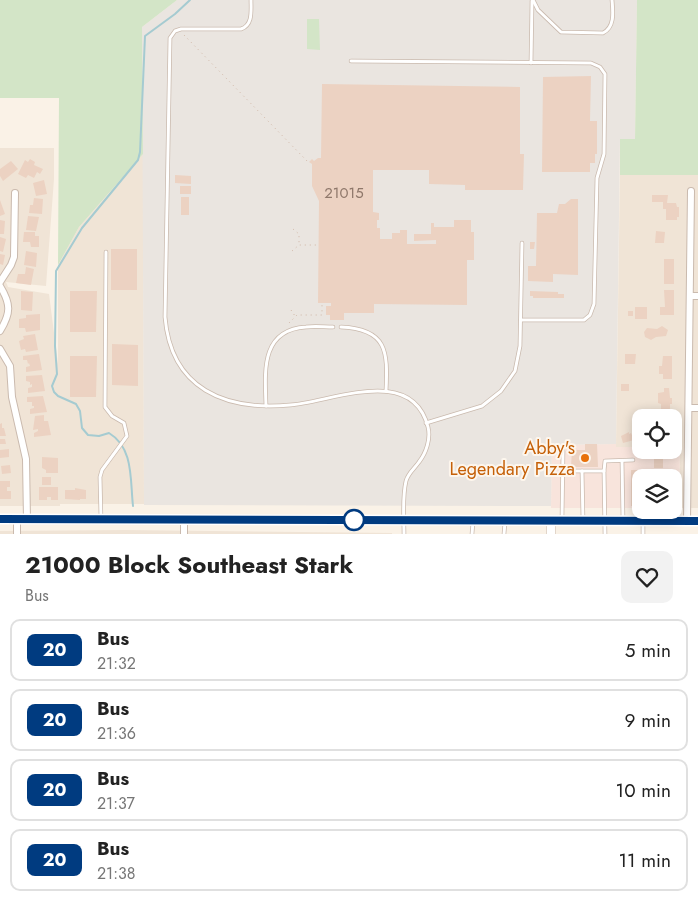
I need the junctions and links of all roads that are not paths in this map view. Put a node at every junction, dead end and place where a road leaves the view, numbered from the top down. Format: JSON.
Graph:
{"nodes":[{"id":1,"x":251,"y":0,"type":"edge"},
{"id":2,"x":532,"y":0,"type":"edge"},
{"id":3,"x":612,"y":0,"type":"edge"},
{"id":4,"x":351,"y":62,"type":"dead end"},
{"id":5,"x":531,"y":62,"type":"junction"},
{"id":6,"x":691,"y":192,"type":"dead end"},
{"id":7,"x":15,"y":193,"type":"dead end"},
{"id":8,"x":522,"y":243,"type":"dead end"},
{"id":9,"x":106,"y":252,"type":"dead end"},
{"id":10,"x":0,"y":284,"type":"edge"},
{"id":11,"x":690,"y":296,"type":"junction"},
{"id":12,"x":698,"y":296,"type":"edge"},
{"id":13,"x":521,"y":320,"type":"junction"},
{"id":14,"x":333,"y":327,"type":"dead end"},
{"id":15,"x":341,"y":327,"type":"dead end"},
{"id":16,"x":0,"y":331,"type":"edge"},
{"id":17,"x":0,"y":349,"type":"edge"},
{"id":18,"x":386,"y":391,"type":"junction"},
{"id":19,"x":266,"y":406,"type":"junction"},
{"id":20,"x":689,"y":408,"type":"junction"},
{"id":21,"x":698,"y":408,"type":"edge"},
{"id":22,"x":426,"y":423,"type":"junction"},
{"id":23,"x":563,"y":451,"type":"dead end"},
{"id":24,"x":633,"y":460,"type":"dead end"},
{"id":25,"x":622,"y":461,"type":"junction"},
{"id":26,"x":563,"y":471,"type":"junction"},
{"id":27,"x":582,"y":471,"type":"junction"},
{"id":28,"x":604,"y":471,"type":"junction"},
{"id":29,"x":0,"y":519,"type":"edge"},
{"id":30,"x":22,"y":520,"type":"junction"},
{"id":31,"x":100,"y":520,"type":"junction"},
{"id":32,"x":184,"y":520,"type":"junction"},
{"id":33,"x":404,"y":521,"type":"junction"},
{"id":34,"x":473,"y":521,"type":"junction"},
{"id":35,"x":504,"y":521,"type":"junction"},
{"id":36,"x":551,"y":521,"type":"junction"},
{"id":37,"x":562,"y":521,"type":"junction"},
{"id":38,"x":583,"y":521,"type":"junction"},
{"id":39,"x":605,"y":521,"type":"junction"},
{"id":40,"x":623,"y":521,"type":"junction"},
{"id":41,"x":643,"y":521,"type":"junction"},
{"id":42,"x":687,"y":521,"type":"junction"},
{"id":43,"x":698,"y":521,"type":"edge"},
{"id":44,"x":17,"y":534,"type":"edge"},
{"id":45,"x":184,"y":534,"type":"edge"},
{"id":46,"x":404,"y":534,"type":"edge"},
{"id":47,"x":472,"y":534,"type":"edge"},
{"id":48,"x":504,"y":534,"type":"edge"},
{"id":49,"x":551,"y":534,"type":"edge"},
{"id":50,"x":605,"y":534,"type":"edge"},
{"id":51,"x":643,"y":534,"type":"edge"}],
"edges":[{"from":1,"to":19,"type":"lane"},
{"from":2,"to":3,"type":"lane"},
{"from":2,"to":5,"type":"lane"},
{"from":4,"to":5,"type":"lane"},
{"from":5,"to":13,"type":"lane"},
{"from":6,"to":11,"type":"street"},
{"from":7,"to":10,"type":"street"},
{"from":8,"to":13,"type":"lane"},
{"from":9,"to":31,"type":"lane"},
{"from":10,"to":16,"type":"street"},
{"from":11,"to":12,"type":"street"},
{"from":11,"to":20,"type":"street"},
{"from":13,"to":22,"type":"lane"},
{"from":14,"to":19,"type":"lane"},
{"from":15,"to":18,"type":"lane"},
{"from":17,"to":30,"type":"street"},
{"from":18,"to":19,"type":"lane"},
{"from":18,"to":22,"type":"lane"},
{"from":20,"to":21,"type":"street"},
{"from":20,"to":42,"type":"street"},
{"from":22,"to":33,"type":"lane"},
{"from":23,"to":26,"type":"lane"},
{"from":24,"to":25,"type":"lane"},
{"from":25,"to":28,"type":"lane"},
{"from":25,"to":40,"type":"lane"},
{"from":26,"to":27,"type":"lane"},
{"from":26,"to":37,"type":"lane"},
{"from":27,"to":28,"type":"lane"},
{"from":27,"to":38,"type":"lane"},
{"from":28,"to":39,"type":"lane"},
{"from":29,"to":30,"type":"main road"},
{"from":30,"to":31,"type":"main road"},
{"from":30,"to":44,"type":"street"},
{"from":31,"to":32,"type":"main road"},
{"from":32,"to":33,"type":"main road"},
{"from":32,"to":45,"type":"street"},
{"from":33,"to":34,"type":"main road"},
{"from":33,"to":46,"type":"lane"},
{"from":34,"to":35,"type":"main road"},
{"from":34,"to":47,"type":"lane"},
{"from":35,"to":36,"type":"main road"},
{"from":35,"to":48,"type":"lane"},
{"from":36,"to":37,"type":"main road"},
{"from":36,"to":49,"type":"street"},
{"from":37,"to":38,"type":"main road"},
{"from":38,"to":39,"type":"main road"},
{"from":39,"to":40,"type":"main road"},
{"from":39,"to":50,"type":"lane"},
{"from":40,"to":41,"type":"main road"},
{"from":41,"to":42,"type":"main road"},
{"from":41,"to":51,"type":"lane"},
{"from":42,"to":43,"type":"main road"}]}
